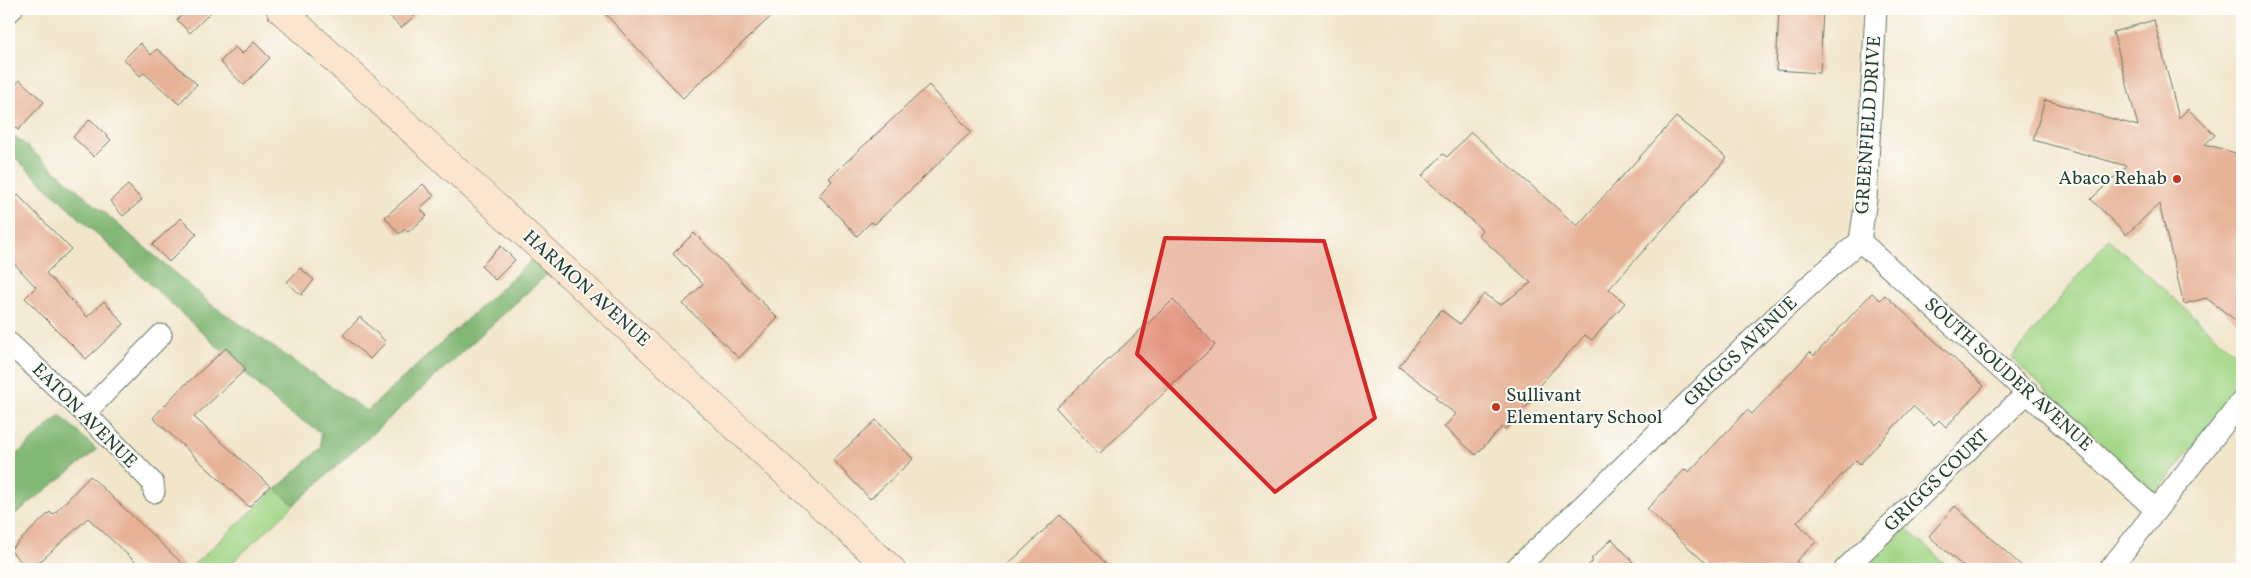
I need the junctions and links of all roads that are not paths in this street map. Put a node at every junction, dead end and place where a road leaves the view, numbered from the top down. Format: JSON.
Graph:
{"nodes":[{"id":1,"x":12,"y":9,"type":"edge"},
{"id":2,"x":280,"y":9,"type":"edge"},
{"id":3,"x":1876,"y":9,"type":"edge"},
{"id":4,"x":9,"y":12,"type":"edge"},
{"id":5,"x":1860,"y":241,"type":"junction"},
{"id":6,"x":161,"y":335,"type":"dead end"},
{"id":7,"x":9,"y":343,"type":"edge"},
{"id":8,"x":2028,"y":392,"type":"junction"},
{"id":9,"x":2242,"y":401,"type":"edge"},
{"id":10,"x":84,"y":413,"type":"junction"},
{"id":11,"x":154,"y":492,"type":"dead end"},
{"id":12,"x":2156,"y":510,"type":"junction"},
{"id":13,"x":891,"y":569,"type":"edge"},
{"id":14,"x":1515,"y":569,"type":"edge"},
{"id":15,"x":1845,"y":569,"type":"edge"},
{"id":16,"x":2110,"y":569,"type":"edge"}],
"edges":[{"from":1,"to":4,"type":"street"},
{"from":2,"to":13,"type":"main road","name":"HARMON AVENUE"},
{"from":3,"to":5,"type":"street","name":"GREENFIELD DRIVE"},
{"from":5,"to":8,"type":"street","name":"SOUTH SOUDER AVENUE"},
{"from":5,"to":14,"type":"street","name":"GRIGGS AVENUE"},
{"from":6,"to":10,"type":"street"},
{"from":7,"to":10,"type":"street","name":"EATON AVENUE"},
{"from":8,"to":12,"type":"street","name":"SOUTH SOUDER AVENUE"},
{"from":8,"to":15,"type":"street","name":"GRIGGS COURT"},
{"from":9,"to":12,"type":"street"},
{"from":10,"to":11,"type":"street","name":"EATON AVENUE"},
{"from":12,"to":16,"type":"street"}]}
